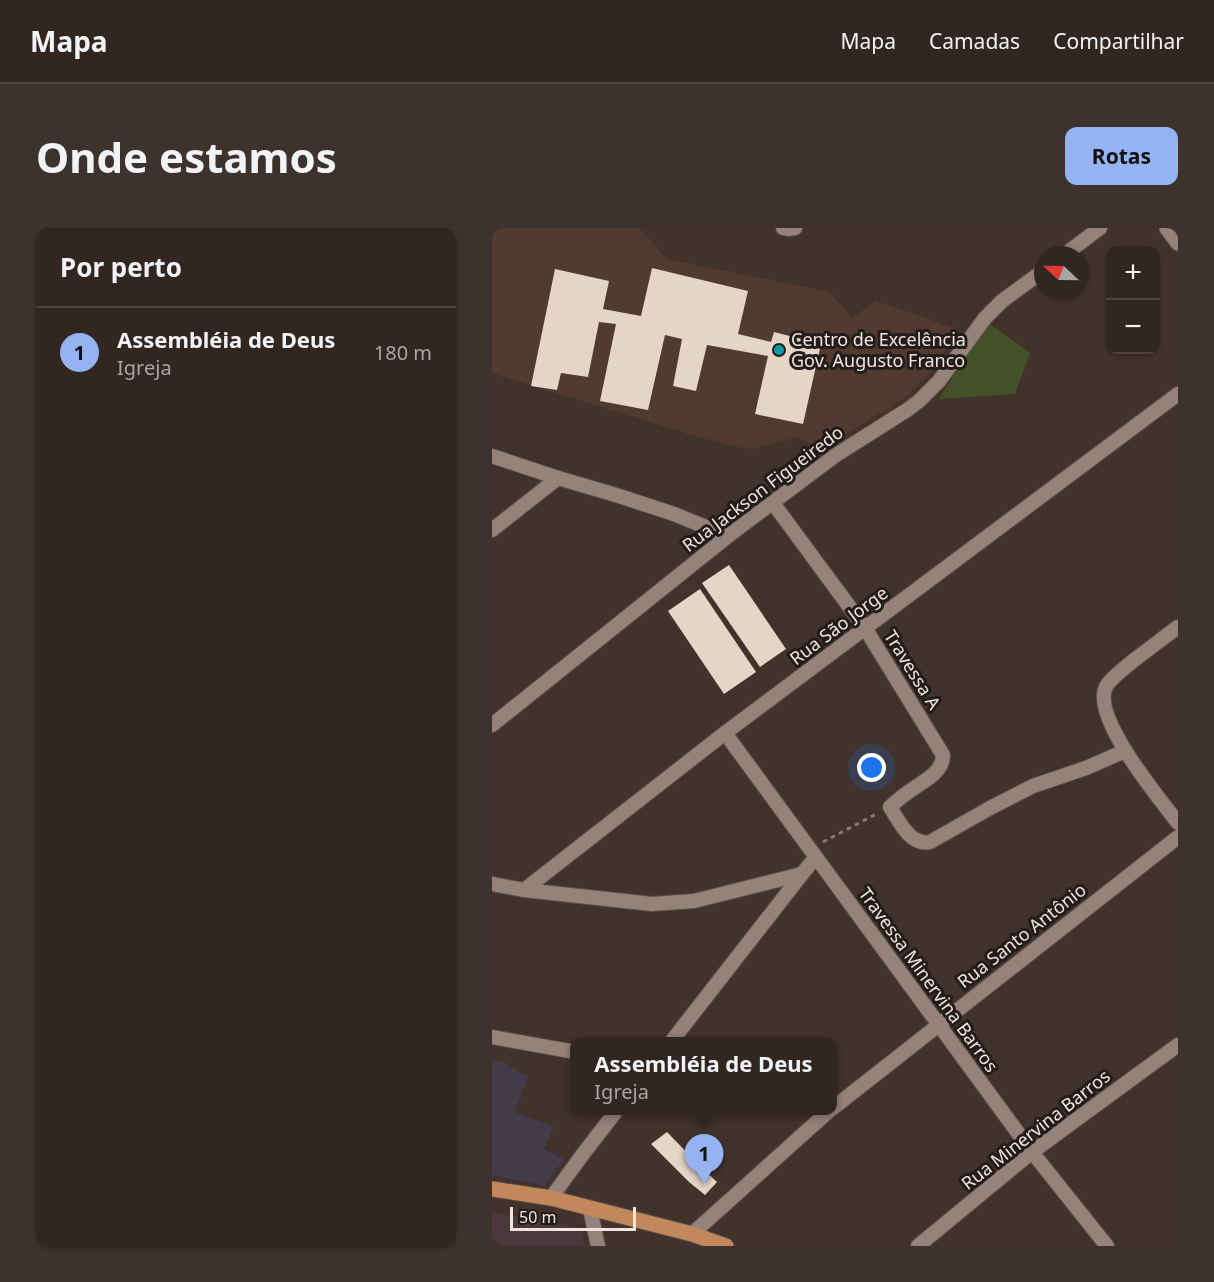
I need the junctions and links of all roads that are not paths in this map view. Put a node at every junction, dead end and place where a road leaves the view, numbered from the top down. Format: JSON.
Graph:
{"nodes":[{"id":1,"x":784,"y":228,"type":"edge"},
{"id":2,"x":795,"y":228,"type":"edge"},
{"id":3,"x":1100,"y":228,"type":"edge"},
{"id":4,"x":1167,"y":228,"type":"edge"},
{"id":5,"x":1178,"y":243,"type":"edge"},
{"id":6,"x":1076,"y":246,"type":"edge"},
{"id":7,"x":1034,"y":278,"type":"edge"},
{"id":8,"x":1178,"y":394,"type":"edge"},
{"id":9,"x":492,"y":456,"type":"edge"},
{"id":10,"x":558,"y":478,"type":"junction"},
{"id":11,"x":773,"y":503,"type":"junction"},
{"id":12,"x":492,"y":530,"type":"edge"},
{"id":13,"x":728,"y":536,"type":"junction"},
{"id":14,"x":1178,"y":627,"type":"edge"},
{"id":15,"x":865,"y":628,"type":"junction"},
{"id":16,"x":492,"y":725,"type":"edge"},
{"id":17,"x":725,"y":734,"type":"junction"},
{"id":18,"x":1125,"y":751,"type":"junction"},
{"id":19,"x":1178,"y":823,"type":"edge"},
{"id":20,"x":1178,"y":837,"type":"edge"},
{"id":21,"x":815,"y":858,"type":"junction"},
{"id":22,"x":801,"y":874,"type":"junction"},
{"id":23,"x":492,"y":884,"type":"edge"},
{"id":24,"x":524,"y":890,"type":"junction"},
{"id":25,"x":939,"y":1024,"type":"junction"},
{"id":26,"x":492,"y":1037,"type":"edge"},
{"id":27,"x":675,"y":1037,"type":"edge"},
{"id":28,"x":1178,"y":1044,"type":"edge"},
{"id":29,"x":570,"y":1051,"type":"edge"},
{"id":30,"x":837,"y":1104,"type":"edge"},
{"id":31,"x":613,"y":1115,"type":"edge"},
{"id":32,"x":824,"y":1115,"type":"edge"},
{"id":33,"x":1032,"y":1152,"type":"junction"},
{"id":34,"x":492,"y":1189,"type":"edge"},
{"id":35,"x":551,"y":1198,"type":"junction"},
{"id":36,"x":590,"y":1209,"type":"junction"},
{"id":37,"x":693,"y":1234,"type":"junction"},
{"id":38,"x":598,"y":1246,"type":"edge"},
{"id":39,"x":726,"y":1246,"type":"edge"},
{"id":40,"x":918,"y":1246,"type":"edge"},
{"id":41,"x":1107,"y":1246,"type":"edge"}],
"edges":[{"from":1,"to":2,"type":"street"},
{"from":3,"to":6,"type":"street"},
{"from":4,"to":5,"type":"street"},
{"from":7,"to":11,"type":"street","name":"Rua Jackson Figueiredo"},
{"from":8,"to":15,"type":"street","name":"Rua São Jorge"},
{"from":9,"to":10,"type":"street"},
{"from":10,"to":12,"type":"street"},
{"from":10,"to":13,"type":"street"},
{"from":11,"to":13,"type":"street","name":"Rua Jackson Figueiredo"},
{"from":11,"to":15,"type":"street","name":"Travessa A"},
{"from":13,"to":16,"type":"street","name":"Rua Jackson Figueiredo"},
{"from":14,"to":18,"type":"street"},
{"from":15,"to":17,"type":"street","name":"Rua São Jorge"},
{"from":15,"to":18,"type":"street","name":"Travessa A"},
{"from":17,"to":21,"type":"street","name":"Travessa Minervina Barros"},
{"from":17,"to":24,"type":"street","name":"Rua São Jorge"},
{"from":18,"to":19,"type":"street"},
{"from":20,"to":25,"type":"street","name":"Rua Santo Antônio"},
{"from":21,"to":22,"type":"street"},
{"from":21,"to":25,"type":"street","name":"Travessa Minervina Barros"},
{"from":22,"to":24,"type":"street"},
{"from":22,"to":27,"type":"street"},
{"from":23,"to":24,"type":"street"},
{"from":25,"to":30,"type":"street","name":"Rua Santo Antônio"},
{"from":25,"to":33,"type":"street","name":"Travessa Minervina Barros"},
{"from":26,"to":29,"type":"street"},
{"from":28,"to":33,"type":"street","name":"Rua Minervina Barros"},
{"from":31,"to":35,"type":"street"},
{"from":32,"to":37,"type":"street","name":"Rua Santo Antônio"},
{"from":33,"to":40,"type":"street","name":"Rua Minervina Barros"},
{"from":33,"to":41,"type":"street","name":"Travessa Minervina Barros"},
{"from":34,"to":35,"type":"main road"},
{"from":35,"to":36,"type":"main road"},
{"from":36,"to":37,"type":"main road"},
{"from":36,"to":38,"type":"street"},
{"from":37,"to":39,"type":"main road"}]}
